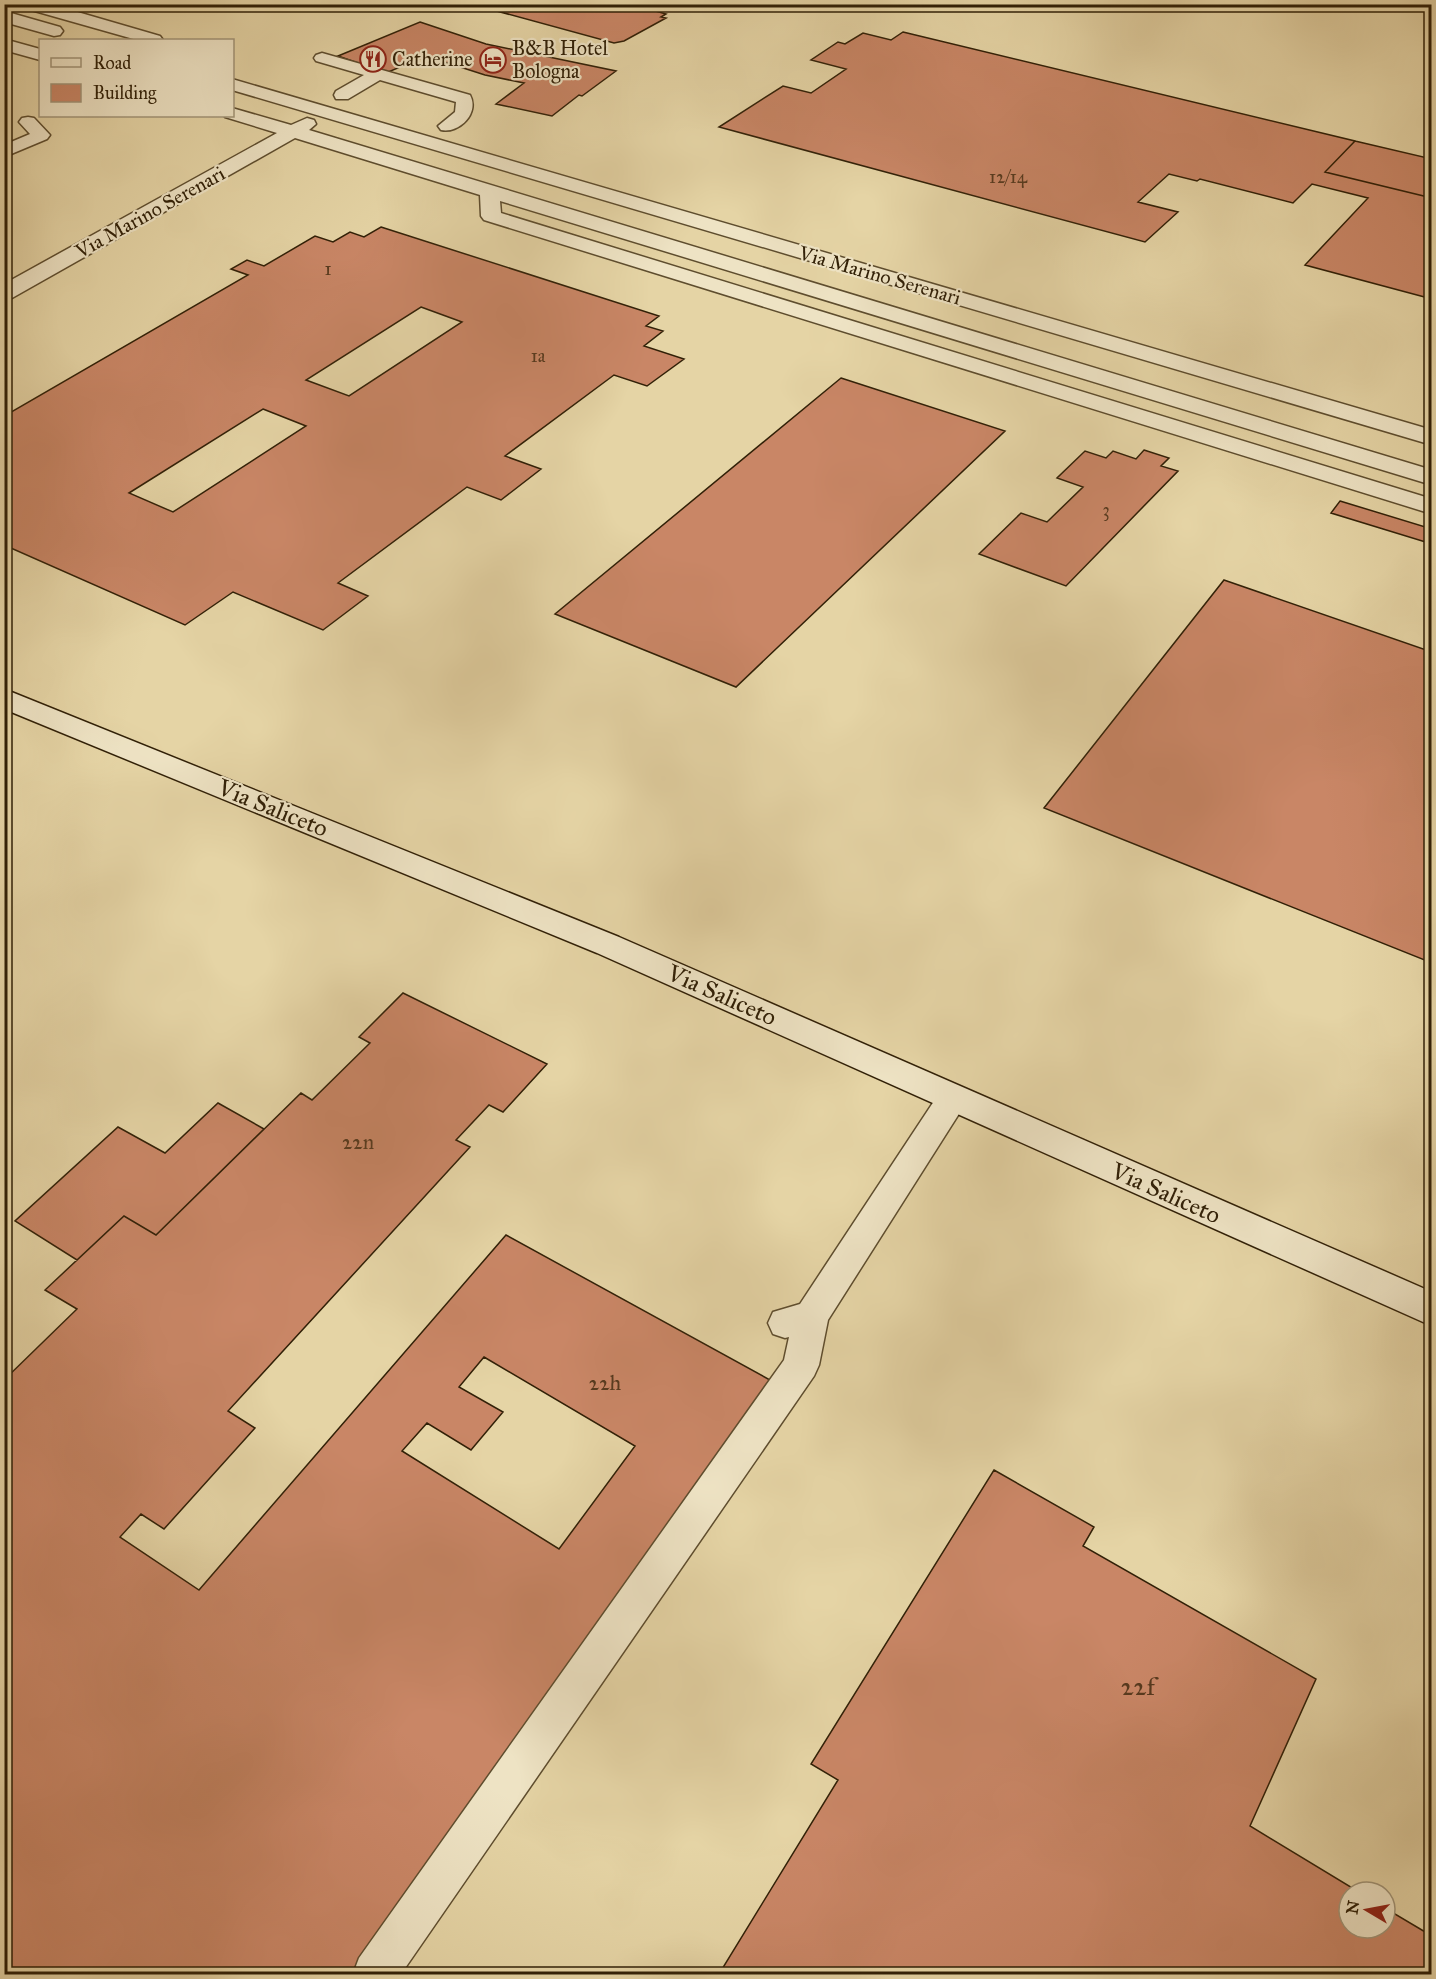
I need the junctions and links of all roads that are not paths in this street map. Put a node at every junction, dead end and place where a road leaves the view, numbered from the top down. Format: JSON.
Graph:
{"nodes":[{"id":1,"x":30,"y":4,"type":"edge"},
{"id":2,"x":4,"y":16,"type":"edge"},
{"id":3,"x":70,"y":35,"type":"dead end"},
{"id":4,"x":151,"y":39,"type":"edge"},
{"id":5,"x":4,"y":44,"type":"edge"},
{"id":6,"x":39,"y":55,"type":"edge"},
{"id":7,"x":322,"y":58,"type":"dead end"},
{"id":8,"x":378,"y":74,"type":"junction"},
{"id":9,"x":234,"y":85,"type":"edge"},
{"id":10,"x":320,"y":88,"type":"dead end"},
{"id":11,"x":342,"y":95,"type":"junction"},
{"id":12,"x":363,"y":101,"type":"dead end"},
{"id":13,"x":328,"y":112,"type":"junction"},
{"id":14,"x":234,"y":114,"type":"edge"},
{"id":15,"x":27,"y":118,"type":"edge"},
{"id":16,"x":426,"y":120,"type":"dead end"},
{"id":17,"x":447,"y":126,"type":"junction"},
{"id":18,"x":295,"y":132,"type":"junction"},
{"id":19,"x":469,"y":132,"type":"dead end"},
{"id":20,"x":534,"y":151,"type":"dead end"},
{"id":21,"x":4,"y":152,"type":"edge"},
{"id":22,"x":509,"y":166,"type":"junction"},
{"id":23,"x":490,"y":191,"type":"junction"},
{"id":24,"x":753,"y":216,"type":"dead end"},
{"id":25,"x":732,"y":231,"type":"junction"},
{"id":26,"x":682,"y":249,"type":"junction"},
{"id":27,"x":656,"y":267,"type":"junction"},
{"id":28,"x":4,"y":293,"type":"edge"},
{"id":29,"x":1057,"y":305,"type":"dead end"},
{"id":30,"x":1039,"y":322,"type":"junction"},
{"id":31,"x":962,"y":335,"type":"junction"},
{"id":32,"x":940,"y":355,"type":"junction"},
{"id":33,"x":1270,"y":429,"type":"junction"},
{"id":34,"x":1431,"y":438,"type":"edge"},
{"id":35,"x":1252,"y":451,"type":"junction"},
{"id":36,"x":1431,"y":478,"type":"edge"},
{"id":37,"x":1431,"y":507,"type":"edge"},
{"id":38,"x":12,"y":699,"type":"edge"},
{"id":39,"x":953,"y":1098,"type":"junction"},
{"id":40,"x":1431,"y":1310,"type":"edge"},
{"id":41,"x":375,"y":1974,"type":"edge"}],
"edges":[{"from":1,"to":4,"type":"street"},
{"from":2,"to":3,"type":"street"},
{"from":5,"to":6,"type":"street"},
{"from":7,"to":8,"type":"lane"},
{"from":8,"to":11,"type":"lane"},
{"from":8,"to":17,"type":"lane"},
{"from":9,"to":13,"type":"street","name":"Via Marino Serenari"},
{"from":10,"to":11,"type":"street"},
{"from":11,"to":12,"type":"street"},
{"from":11,"to":13,"type":"street","name":"Via Marino Serenari"},
{"from":13,"to":18,"type":"street","name":"Via Marino Serenari"},
{"from":13,"to":22,"type":"street","name":"Via Marino Serenari"},
{"from":14,"to":18,"type":"street","name":"Via Marino Serenari"},
{"from":15,"to":21,"type":"lane"},
{"from":16,"to":17,"type":"street"},
{"from":17,"to":19,"type":"street"},
{"from":18,"to":23,"type":"street","name":"Via Marino Serenari"},
{"from":18,"to":28,"type":"street","name":"Via Marino Serenari"},
{"from":20,"to":22,"type":"street"},
{"from":22,"to":25,"type":"street","name":"Via Marino Serenari"},
{"from":23,"to":26,"type":"street","name":"Via Marino Serenari"},
{"from":23,"to":27,"type":"street"},
{"from":24,"to":25,"type":"street"},
{"from":25,"to":30,"type":"street","name":"Via Marino Serenari"},
{"from":26,"to":27,"type":"street"},
{"from":26,"to":31,"type":"street","name":"Via Marino Serenari"},
{"from":27,"to":32,"type":"street"},
{"from":29,"to":30,"type":"street"},
{"from":30,"to":34,"type":"street","name":"Via Marino Serenari"},
{"from":31,"to":32,"type":"street"},
{"from":31,"to":33,"type":"street","name":"Via Marino Serenari"},
{"from":32,"to":35,"type":"street"},
{"from":33,"to":35,"type":"street"},
{"from":33,"to":36,"type":"street","name":"Via Marino Serenari"},
{"from":35,"to":37,"type":"street"},
{"from":38,"to":39,"type":"street","name":"Via Saliceto"},
{"from":39,"to":40,"type":"street","name":"Via Saliceto"},
{"from":39,"to":41,"type":"lane"}]}
